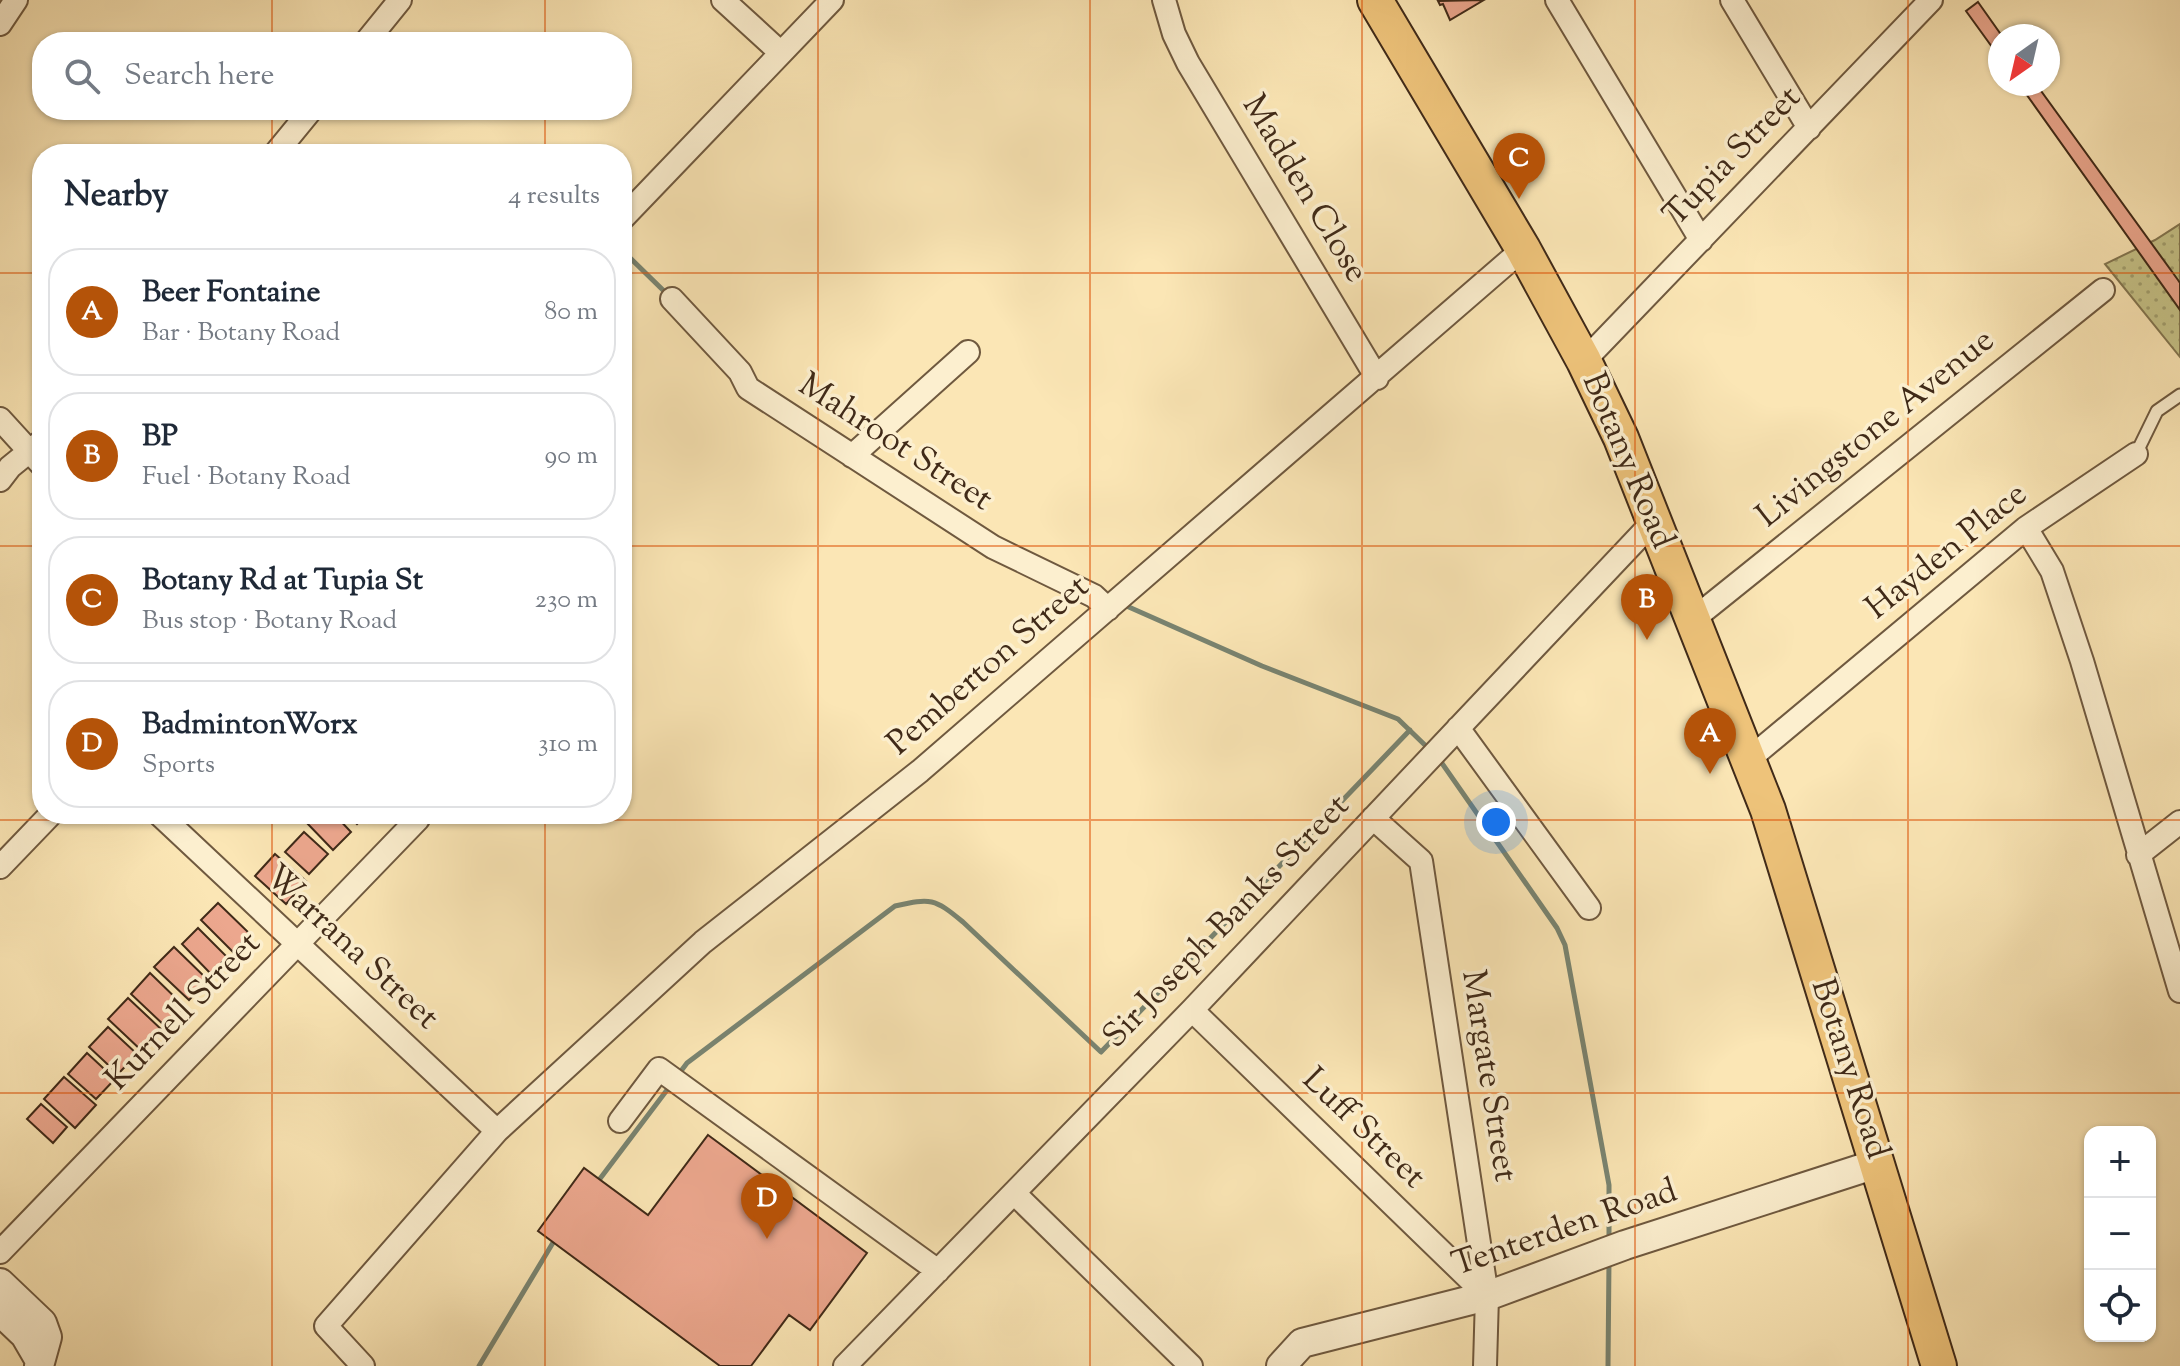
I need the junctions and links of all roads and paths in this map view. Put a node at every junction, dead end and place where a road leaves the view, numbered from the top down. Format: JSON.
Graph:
{"nodes":[{"id":1,"x":16,"y":0,"type":"edge"},
{"id":2,"x":400,"y":0,"type":"edge"},
{"id":3,"x":723,"y":0,"type":"edge"},
{"id":4,"x":832,"y":0,"type":"edge"},
{"id":5,"x":1164,"y":0,"type":"edge"},
{"id":6,"x":1375,"y":0,"type":"edge"},
{"id":7,"x":1557,"y":0,"type":"edge"},
{"id":8,"x":1732,"y":0,"type":"edge"},
{"id":9,"x":1931,"y":0,"type":"edge"},
{"id":10,"x":0,"y":24,"type":"edge"},
{"id":11,"x":374,"y":32,"type":"edge"},
{"id":12,"x":781,"y":53,"type":"junction"},
{"id":13,"x":303,"y":120,"type":"edge"},
{"id":14,"x":1809,"y":128,"type":"junction"},
{"id":15,"x":283,"y":144,"type":"edge"},
{"id":16,"x":632,"y":209,"type":"edge"},
{"id":17,"x":1701,"y":240,"type":"junction"},
{"id":18,"x":1523,"y":249,"type":"junction"},
{"id":19,"x":2103,"y":290,"type":"dead end"},
{"id":20,"x":672,"y":299,"type":"dead end"},
{"id":21,"x":968,"y":352,"type":"dead end"},
{"id":22,"x":1584,"y":361,"type":"junction"},
{"id":23,"x":1377,"y":378,"type":"junction"},
{"id":24,"x":2180,"y":395,"type":"edge"},
{"id":25,"x":0,"y":419,"type":"edge"},
{"id":26,"x":32,"y":447,"type":"edge"},
{"id":27,"x":2136,"y":454,"type":"joint"},
{"id":28,"x":32,"y":455,"type":"edge"},
{"id":29,"x":852,"y":456,"type":"junction"},
{"id":30,"x":0,"y":480,"type":"edge"},
{"id":31,"x":1654,"y":521,"type":"junction"},
{"id":32,"x":2026,"y":528,"type":"junction"},
{"id":33,"x":1108,"y":609,"type":"junction"},
{"id":34,"x":1691,"y":621,"type":"junction"},
{"id":35,"x":1458,"y":728,"type":"junction"},
{"id":36,"x":1748,"y":760,"type":"junction"},
{"id":37,"x":1373,"y":818,"type":"junction"},
{"id":38,"x":2180,"y":822,"type":"edge"},
{"id":39,"x":41,"y":824,"type":"edge"},
{"id":40,"x":170,"y":824,"type":"edge"},
{"id":41,"x":413,"y":824,"type":"edge"},
{"id":42,"x":2138,"y":855,"type":"junction"},
{"id":43,"x":0,"y":867,"type":"edge"},
{"id":44,"x":1589,"y":908,"type":"dead end"},
{"id":45,"x":296,"y":943,"type":"junction"},
{"id":46,"x":2180,"y":991,"type":"edge"},
{"id":47,"x":1192,"y":1010,"type":"junction"},
{"id":48,"x":620,"y":1121,"type":"dead end"},
{"id":49,"x":497,"y":1131,"type":"junction"},
{"id":50,"x":1879,"y":1163,"type":"junction"},
{"id":51,"x":1014,"y":1193,"type":"junction"},
{"id":52,"x":0,"y":1252,"type":"edge"},
{"id":53,"x":938,"y":1271,"type":"junction"},
{"id":54,"x":0,"y":1283,"type":"edge"},
{"id":55,"x":1487,"y":1296,"type":"junction"},
{"id":56,"x":0,"y":1311,"type":"edge"},
{"id":57,"x":39,"y":1362,"type":"edge"},
{"id":58,"x":363,"y":1366,"type":"edge"},
{"id":59,"x":845,"y":1366,"type":"edge"},
{"id":60,"x":1191,"y":1366,"type":"edge"},
{"id":61,"x":1281,"y":1366,"type":"edge"},
{"id":62,"x":1485,"y":1366,"type":"edge"},
{"id":63,"x":1939,"y":1366,"type":"edge"}],
"edges":[{"from":1,"to":10,"type":"street"},
{"from":2,"to":11,"type":"street"},
{"from":3,"to":12,"type":"street"},
{"from":4,"to":12,"type":"street"},
{"from":5,"to":23,"type":"street","name":"Madden Close"},
{"from":6,"to":18,"type":"main road","name":"Botany Road"},
{"from":7,"to":17,"type":"street"},
{"from":8,"to":14,"type":"street"},
{"from":9,"to":14,"type":"street","name":"Tupia Street"},
{"from":12,"to":16,"type":"street"},
{"from":13,"to":15,"type":"street"},
{"from":14,"to":17,"type":"street","name":"Tupia Street"},
{"from":17,"to":22,"type":"street","name":"Tupia Street"},
{"from":18,"to":22,"type":"main road","name":"Botany Road"},
{"from":18,"to":23,"type":"street","name":"Pemberton Street"},
{"from":19,"to":34,"type":"street","name":"Livingstone Avenue"},
{"from":20,"to":29,"type":"street","name":"Mahroot Street"},
{"from":21,"to":29,"type":"street"},
{"from":22,"to":31,"type":"main road","name":"Botany Road"},
{"from":23,"to":33,"type":"street","name":"Pemberton Street"},
{"from":24,"to":27,"type":"lane","name":"Hayden Place"},
{"from":25,"to":26,"type":"street"},
{"from":27,"to":32,"type":"street","name":"Hayden Place"},
{"from":28,"to":30,"type":"street"},
{"from":29,"to":33,"type":"street","name":"Mahroot Street"},
{"from":31,"to":34,"type":"main road","name":"Botany Road"},
{"from":31,"to":35,"type":"street","name":"Sir Joseph Banks Street"},
{"from":32,"to":36,"type":"street","name":"Hayden Place"},
{"from":32,"to":42,"type":"street"},
{"from":33,"to":49,"type":"street","name":"Pemberton Street"},
{"from":34,"to":36,"type":"main road","name":"Botany Road"},
{"from":35,"to":37,"type":"street","name":"Sir Joseph Banks Street"},
{"from":35,"to":44,"type":"street"},
{"from":36,"to":50,"type":"main road","name":"Botany Road"},
{"from":37,"to":47,"type":"street","name":"Sir Joseph Banks Street"},
{"from":37,"to":55,"type":"street","name":"Margate Street"},
{"from":38,"to":42,"type":"street"},
{"from":39,"to":43,"type":"street"},
{"from":40,"to":45,"type":"street","name":"Warrana Street"},
{"from":41,"to":45,"type":"street","name":"Kurnell Street"},
{"from":42,"to":46,"type":"street"},
{"from":45,"to":49,"type":"street","name":"Warrana Street"},
{"from":45,"to":52,"type":"street","name":"Kurnell Street"},
{"from":47,"to":51,"type":"street","name":"Sir Joseph Banks Street"},
{"from":47,"to":55,"type":"street","name":"Luff Street"},
{"from":48,"to":53,"type":"street"},
{"from":49,"to":58,"type":"street","name":"Pemberton Street"},
{"from":50,"to":55,"type":"street","name":"Tenterden Road"},
{"from":50,"to":63,"type":"main road","name":"Botany Road"},
{"from":51,"to":53,"type":"street","name":"Sir Joseph Banks Street"},
{"from":51,"to":60,"type":"street"},
{"from":53,"to":59,"type":"street","name":"Sir Joseph Banks Street"},
{"from":54,"to":57,"type":"street"},
{"from":55,"to":61,"type":"street","name":"Tenterden Road"},
{"from":55,"to":62,"type":"street","name":"Margate Street"},
{"from":56,"to":57,"type":"street"}]}
